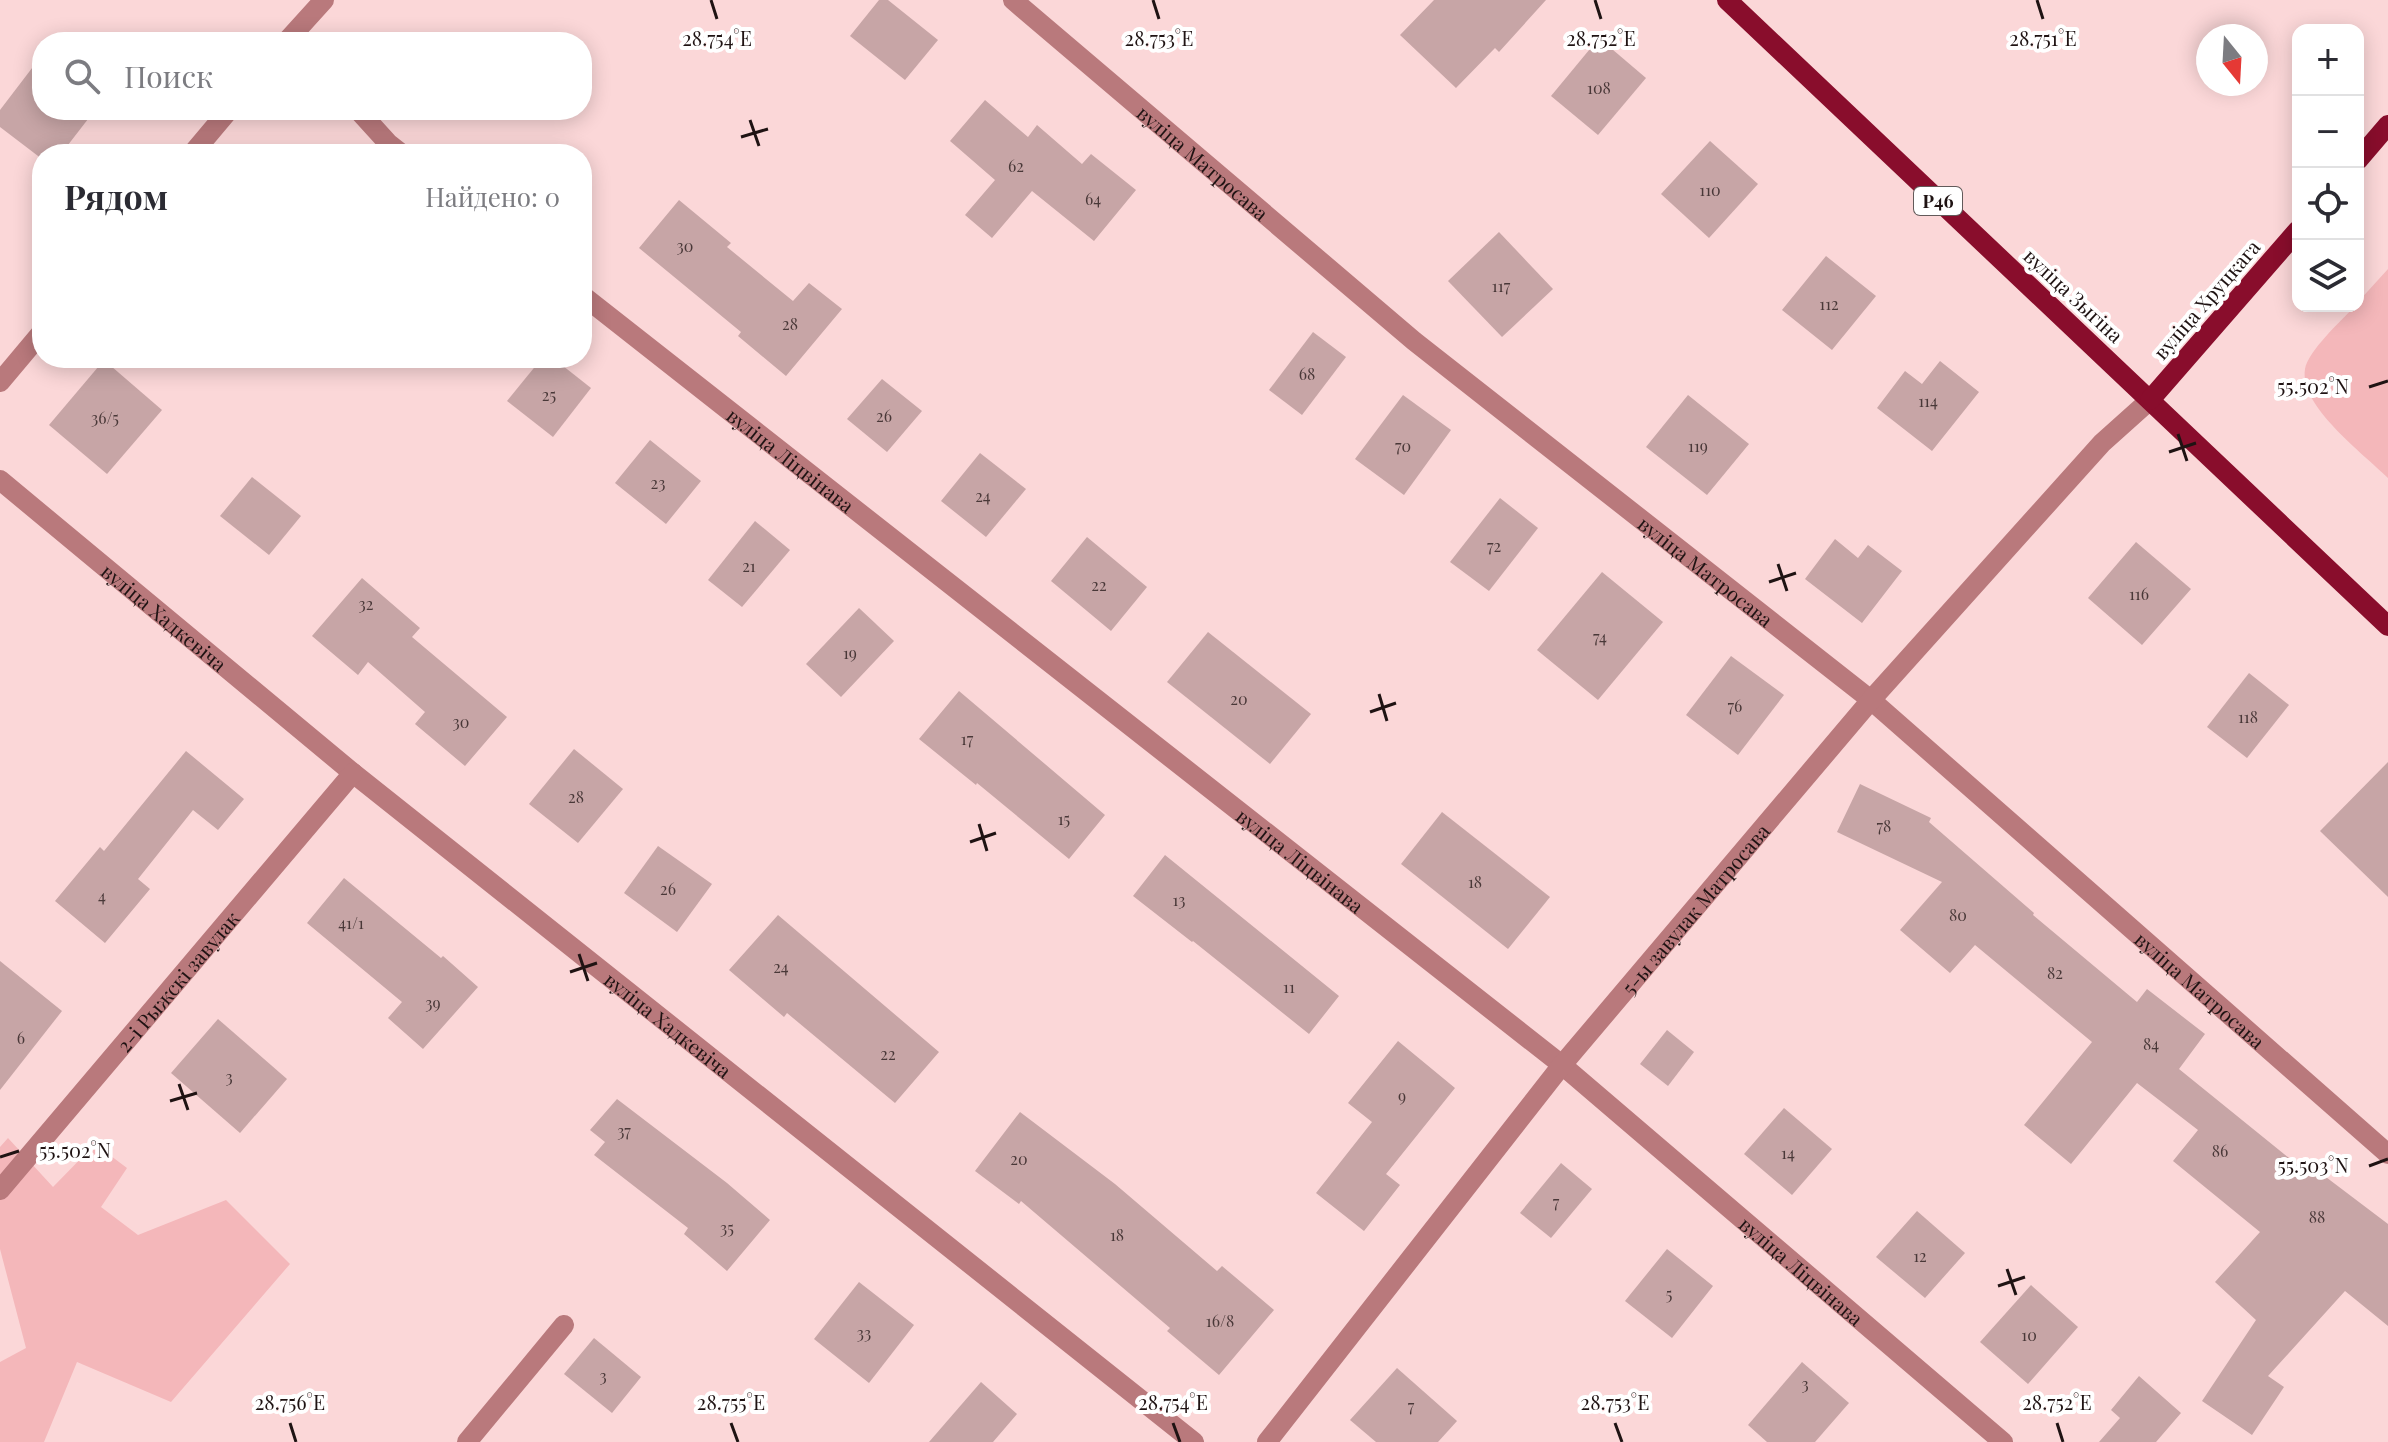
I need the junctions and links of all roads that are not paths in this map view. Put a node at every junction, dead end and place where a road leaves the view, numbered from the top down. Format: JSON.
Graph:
{"nodes":[{"id":1,"x":324,"y":0,"type":"edge"},
{"id":2,"x":1013,"y":0,"type":"edge"},
{"id":3,"x":1727,"y":0,"type":"edge"},
{"id":4,"x":298,"y":32,"type":"edge"},
{"id":5,"x":221,"y":120,"type":"edge"},
{"id":6,"x":367,"y":120,"type":"edge"},
{"id":7,"x":2388,"y":125,"type":"edge"},
{"id":8,"x":200,"y":144,"type":"edge"},
{"id":9,"x":389,"y":144,"type":"edge"},
{"id":10,"x":2364,"y":153,"type":"edge"},
{"id":11,"x":2292,"y":237,"type":"edge"},
{"id":12,"x":592,"y":303,"type":"edge"},
{"id":13,"x":32,"y":344,"type":"edge"},
{"id":14,"x":0,"y":382,"type":"edge"},
{"id":15,"x":2150,"y":400,"type":"junction"},
{"id":16,"x":0,"y":480,"type":"edge"},
{"id":17,"x":2388,"y":626,"type":"edge"},
{"id":18,"x":1871,"y":700,"type":"junction"},
{"id":19,"x":353,"y":773,"type":"junction"},
{"id":20,"x":1562,"y":1065,"type":"junction"},
{"id":21,"x":2388,"y":1154,"type":"edge"},
{"id":22,"x":0,"y":1190,"type":"edge"},
{"id":23,"x":564,"y":1325,"type":"dead end"},
{"id":24,"x":467,"y":1442,"type":"edge"},
{"id":25,"x":1194,"y":1442,"type":"edge"},
{"id":26,"x":1267,"y":1442,"type":"edge"},
{"id":27,"x":2003,"y":1442,"type":"edge"}],
"edges":[{"from":1,"to":4,"type":"street"},
{"from":2,"to":18,"type":"street","name":"вуліца Матросава"},
{"from":3,"to":15,"type":"main road","name":"вуліца Зыгіна","number":"Р46"},
{"from":5,"to":8,"type":"street"},
{"from":6,"to":9,"type":"street"},
{"from":7,"to":10,"type":"main road"},
{"from":11,"to":15,"type":"main road","name":"вуліца Хруцкага"},
{"from":12,"to":20,"type":"street","name":"вуліца Ліцвінава"},
{"from":13,"to":14,"type":"street"},
{"from":15,"to":17,"type":"main road","name":"вуліца Зыгіна","number":"Р46"},
{"from":15,"to":18,"type":"street","name":"5-ы завулак Матросава"},
{"from":16,"to":19,"type":"street","name":"вуліца Хадкевіча"},
{"from":18,"to":20,"type":"street","name":"5-ы завулак Матросава"},
{"from":18,"to":21,"type":"street","name":"вуліца Матросава"},
{"from":19,"to":22,"type":"street","name":"2-і Рыжскі завулак"},
{"from":19,"to":25,"type":"street","name":"вуліца Хадкевіча"},
{"from":20,"to":26,"type":"street","name":"5-ы завулак Матросава"},
{"from":20,"to":27,"type":"street","name":"вуліца Ліцвінава"},
{"from":23,"to":24,"type":"street"}]}
